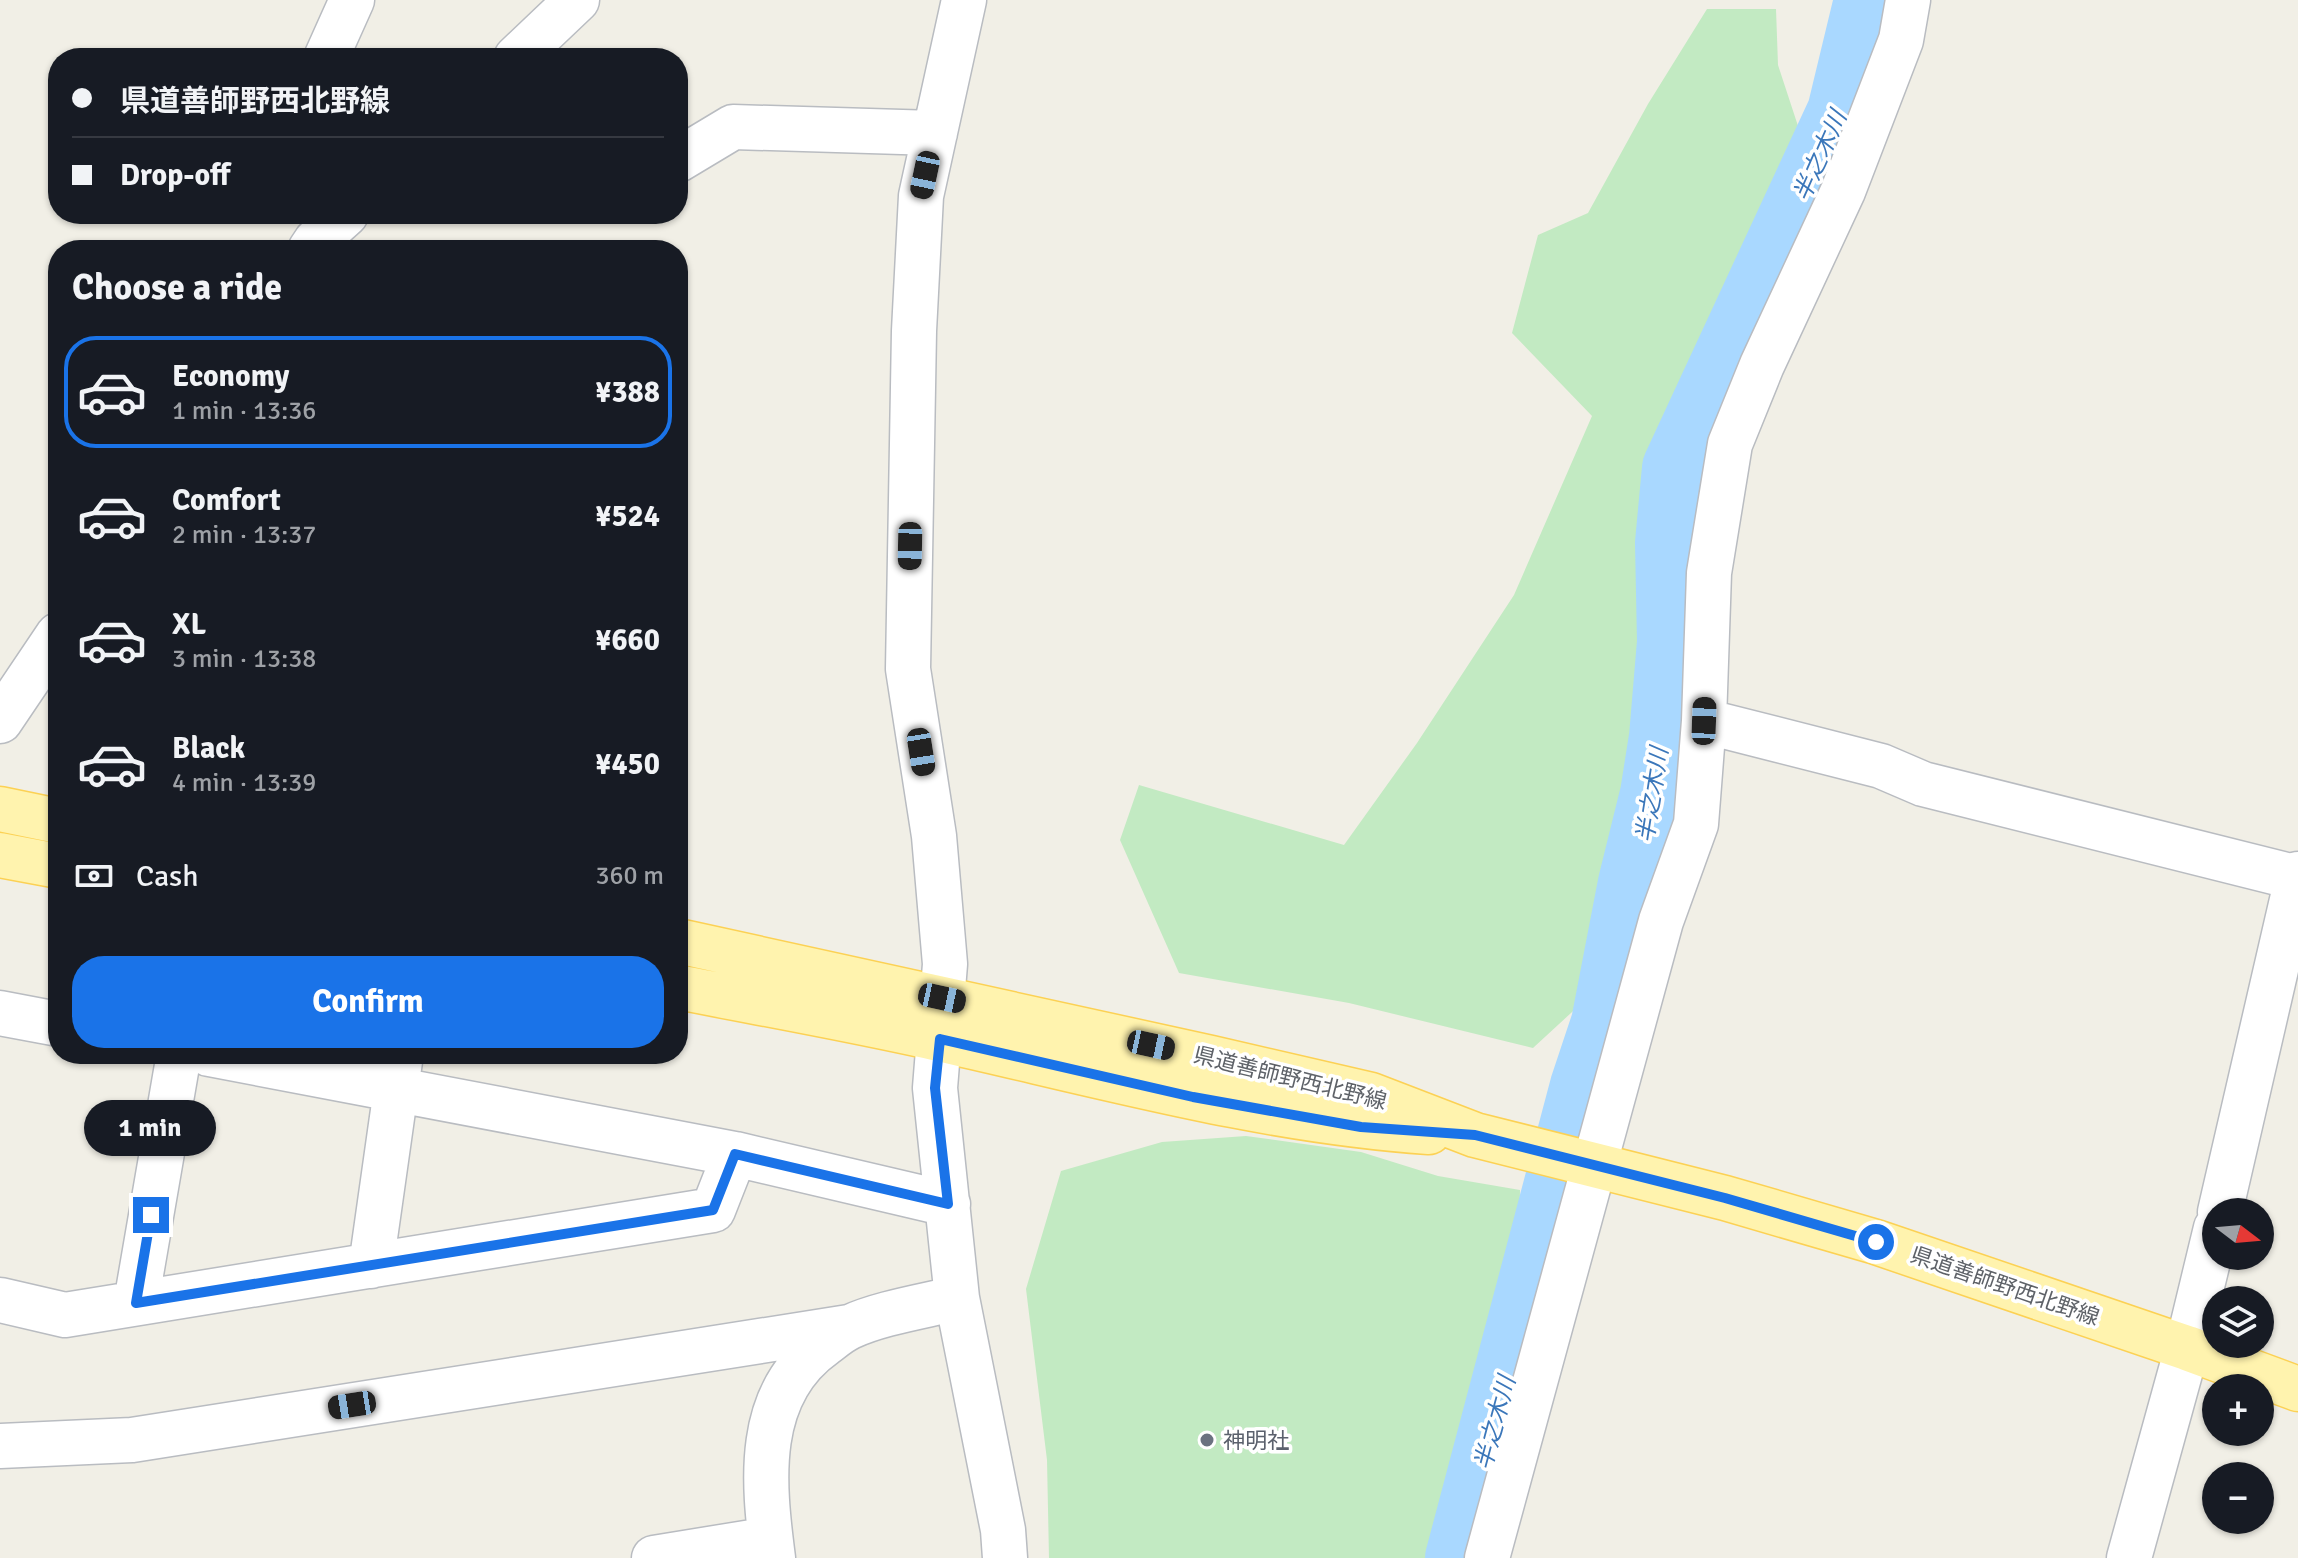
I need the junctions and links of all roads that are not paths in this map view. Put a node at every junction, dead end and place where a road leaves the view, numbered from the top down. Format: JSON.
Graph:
{"nodes":[{"id":1,"x":352,"y":0,"type":"edge"},
{"id":2,"x":577,"y":0,"type":"edge"},
{"id":3,"x":964,"y":0,"type":"edge"},
{"id":4,"x":1908,"y":0,"type":"edge"},
{"id":5,"x":330,"y":48,"type":"edge"},
{"id":6,"x":527,"y":48,"type":"edge"},
{"id":7,"x":935,"y":133,"type":"junction"},
{"id":8,"x":688,"y":154,"type":"edge"},
{"id":9,"x":48,"y":650,"type":"edge"},
{"id":10,"x":0,"y":721,"type":"edge"},
{"id":11,"x":1704,"y":721,"type":"junction"},
{"id":12,"x":0,"y":809,"type":"edge"},
{"id":13,"x":48,"y":819,"type":"edge"},
{"id":14,"x":0,"y":855,"type":"edge"},
{"id":15,"x":48,"y":864,"type":"edge"},
{"id":16,"x":2298,"y":877,"type":"edge"},
{"id":17,"x":688,"y":944,"type":"edge"},
{"id":18,"x":688,"y":988,"type":"edge"},
{"id":19,"x":0,"y":1013,"type":"edge"},
{"id":20,"x":941,"y":1018,"type":"junction"},
{"id":21,"x":48,"y":1022,"type":"edge"},
{"id":22,"x":177,"y":1064,"type":"edge"},
{"id":23,"x":314,"y":1064,"type":"edge"},
{"id":24,"x":398,"y":1072,"type":"edge"},
{"id":25,"x":735,"y":1154,"type":"junction"},
{"id":26,"x":1595,"y":1165,"type":"junction"},
{"id":27,"x":2223,"y":1198,"type":"edge"},
{"id":28,"x":948,"y":1204,"type":"junction"},
{"id":29,"x":371,"y":1266,"type":"junction"},
{"id":30,"x":2206,"y":1270,"type":"edge"},
{"id":31,"x":957,"y":1298,"type":"junction"},
{"id":32,"x":0,"y":1300,"type":"edge"},
{"id":33,"x":136,"y":1303,"type":"junction"},
{"id":34,"x":849,"y":1327,"type":"junction"},
{"id":35,"x":2187,"y":1348,"type":"junction"},
{"id":36,"x":2298,"y":1389,"type":"edge"},
{"id":37,"x":0,"y":1446,"type":"edge"},
{"id":38,"x":772,"y":1549,"type":"edge"},
{"id":39,"x":654,"y":1558,"type":"edge"},
{"id":40,"x":1005,"y":1558,"type":"edge"},
{"id":41,"x":1487,"y":1558,"type":"edge"},
{"id":42,"x":2129,"y":1558,"type":"edge"}],
"edges":[{"from":1,"to":5,"type":"street"},
{"from":2,"to":6,"type":"street"},
{"from":3,"to":7,"type":"street"},
{"from":4,"to":11,"type":"street"},
{"from":7,"to":8,"type":"street"},
{"from":7,"to":20,"type":"street"},
{"from":9,"to":10,"type":"street"},
{"from":11,"to":16,"type":"street"},
{"from":11,"to":26,"type":"street"},
{"from":12,"to":13,"type":"main road"},
{"from":14,"to":15,"type":"main road"},
{"from":16,"to":27,"type":"street"},
{"from":17,"to":20,"type":"main road","name":"県道善師野西北野線"},
{"from":18,"to":20,"type":"main road","name":"県道善師野西北野線"},
{"from":19,"to":21,"type":"street"},
{"from":20,"to":26,"type":"main road","name":"県道善師野西北野線"},
{"from":20,"to":28,"type":"street"},
{"from":22,"to":33,"type":"street"},
{"from":23,"to":24,"type":"street"},
{"from":24,"to":25,"type":"street"},
{"from":24,"to":29,"type":"street"},
{"from":25,"to":28,"type":"street"},
{"from":25,"to":29,"type":"street"},
{"from":26,"to":35,"type":"main road","name":"県道善師野西北野線"},
{"from":26,"to":41,"type":"street"},
{"from":28,"to":31,"type":"street"},
{"from":29,"to":33,"type":"street"},
{"from":30,"to":35,"type":"street"},
{"from":31,"to":34,"type":"street"},
{"from":31,"to":40,"type":"street"},
{"from":32,"to":33,"type":"street"},
{"from":34,"to":37,"type":"street"},
{"from":34,"to":38,"type":"street"},
{"from":35,"to":36,"type":"main road","name":"県道善師野西北野線"},
{"from":35,"to":42,"type":"street"},
{"from":38,"to":39,"type":"street"}]}
